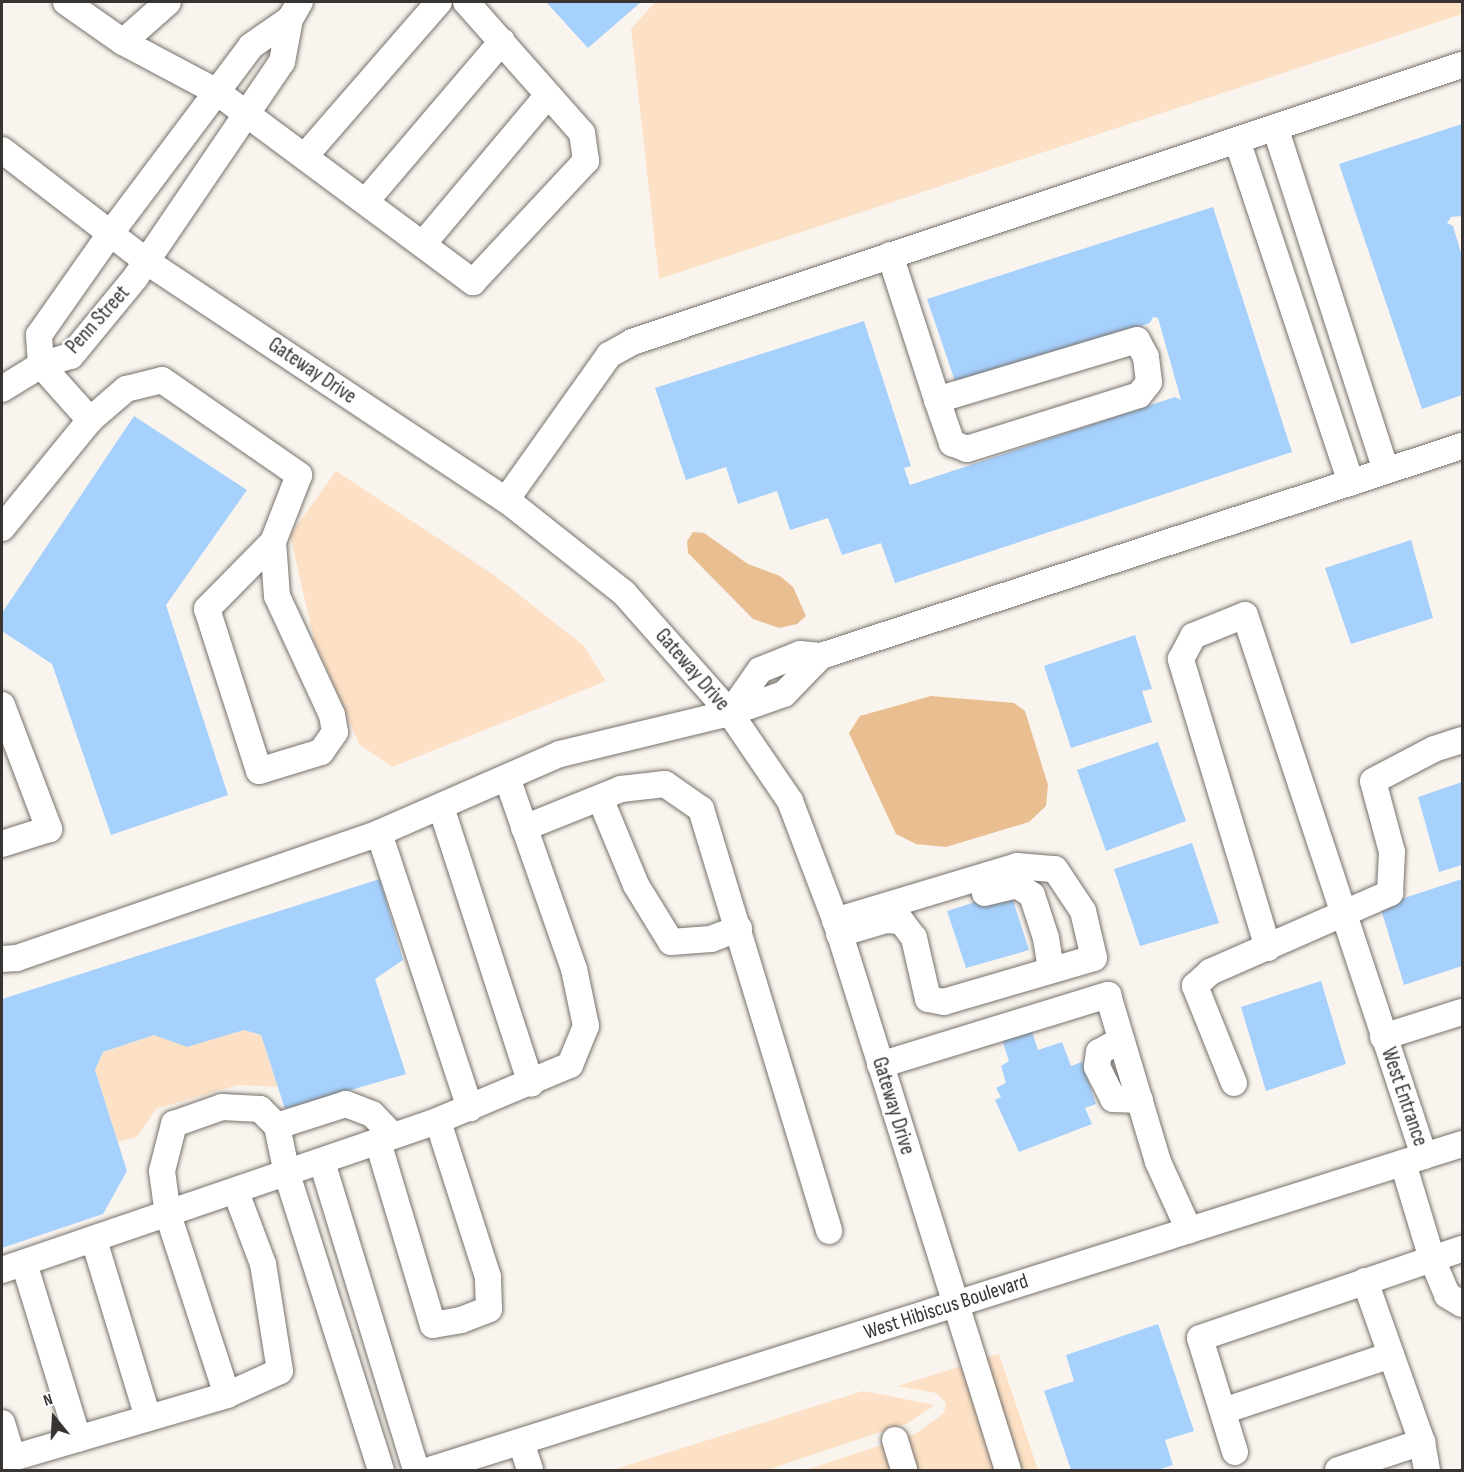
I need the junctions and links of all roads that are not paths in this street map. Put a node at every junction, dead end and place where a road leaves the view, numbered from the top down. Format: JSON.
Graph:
{"nodes":[{"id":1,"x":66,"y":2,"type":"edge"},
{"id":2,"x":168,"y":2,"type":"edge"},
{"id":3,"x":439,"y":2,"type":"edge"},
{"id":4,"x":466,"y":2,"type":"edge"},
{"id":5,"x":295,"y":10,"type":"edge"},
{"id":6,"x":502,"y":41,"type":"junction"},
{"id":7,"x":123,"y":42,"type":"junction"},
{"id":8,"x":1462,"y":65,"type":"edge"},
{"id":9,"x":217,"y":92,"type":"junction"},
{"id":10,"x":548,"y":95,"type":"junction"},
{"id":11,"x":244,"y":112,"type":"junction"},
{"id":12,"x":1275,"y":127,"type":"junction"},
{"id":13,"x":1237,"y":140,"type":"junction"},
{"id":14,"x":2,"y":150,"type":"edge"},
{"id":15,"x":305,"y":156,"type":"junction"},
{"id":16,"x":366,"y":201,"type":"junction"},
{"id":17,"x":110,"y":234,"type":"junction"},
{"id":18,"x":423,"y":244,"type":"junction"},
{"id":19,"x":890,"y":255,"type":"junction"},
{"id":20,"x":146,"y":261,"type":"junction"},
{"id":21,"x":41,"y":365,"type":"junction"},
{"id":22,"x":2,"y":389,"type":"edge"},
{"id":23,"x":937,"y":400,"type":"junction"},
{"id":24,"x":90,"y":420,"type":"junction"},
{"id":25,"x":1462,"y":446,"type":"edge"},
{"id":26,"x":1386,"y":471,"type":"junction"},
{"id":27,"x":1350,"y":483,"type":"junction"},
{"id":28,"x":506,"y":500,"type":"junction"},
{"id":29,"x":2,"y":528,"type":"edge"},
{"id":30,"x":273,"y":542,"type":"junction"},
{"id":31,"x":2,"y":705,"type":"edge"},
{"id":32,"x":730,"y":713,"type":"junction"},
{"id":33,"x":1462,"y":740,"type":"edge"},
{"id":34,"x":507,"y":778,"type":"junction"},
{"id":35,"x":600,"y":798,"type":"junction"},
{"id":36,"x":441,"y":807,"type":"junction"},
{"id":37,"x":524,"y":828,"type":"junction"},
{"id":38,"x":379,"y":832,"type":"junction"},
{"id":39,"x":2,"y":844,"type":"edge"},
{"id":40,"x":913,"y":901,"type":"junction"},
{"id":41,"x":1341,"y":914,"type":"junction"},
{"id":42,"x":837,"y":927,"type":"junction"},
{"id":43,"x":739,"y":928,"type":"junction"},
{"id":44,"x":1268,"y":948,"type":"junction"},
{"id":45,"x":2,"y":959,"type":"edge"},
{"id":46,"x":1051,"y":970,"type":"junction"},
{"id":47,"x":1462,"y":1012,"type":"edge"},
{"id":48,"x":1383,"y":1038,"type":"junction"},
{"id":49,"x":880,"y":1065,"type":"junction"},
{"id":50,"x":1234,"y":1083,"type":"dead end"},
{"id":51,"x":531,"y":1084,"type":"junction"},
{"id":52,"x":470,"y":1108,"type":"junction"},
{"id":53,"x":438,"y":1120,"type":"junction"},
{"id":54,"x":277,"y":1126,"type":"junction"},
{"id":55,"x":386,"y":1139,"type":"junction"},
{"id":56,"x":1462,"y":1144,"type":"edge"},
{"id":57,"x":1414,"y":1160,"type":"junction"},
{"id":58,"x":322,"y":1162,"type":"junction"},
{"id":59,"x":287,"y":1174,"type":"junction"},
{"id":60,"x":236,"y":1192,"type":"junction"},
{"id":61,"x":168,"y":1215,"type":"junction"},
{"id":62,"x":1189,"y":1230,"type":"junction"},
{"id":63,"x":829,"y":1231,"type":"dead end"},
{"id":64,"x":94,"y":1240,"type":"junction"},
{"id":65,"x":1462,"y":1249,"type":"edge"},
{"id":66,"x":1432,"y":1259,"type":"junction"},
{"id":67,"x":13,"y":1267,"type":"edge"},
{"id":68,"x":1365,"y":1281,"type":"junction"},
{"id":69,"x":955,"y":1304,"type":"junction"},
{"id":70,"x":1462,"y":1304,"type":"edge"},
{"id":71,"x":1391,"y":1355,"type":"junction"},
{"id":72,"x":227,"y":1395,"type":"junction"},
{"id":73,"x":1222,"y":1411,"type":"junction"},
{"id":74,"x":148,"y":1418,"type":"junction"},
{"id":75,"x":2,"y":1423,"type":"edge"},
{"id":76,"x":78,"y":1439,"type":"junction"},
{"id":77,"x":895,"y":1440,"type":"dead end"},
{"id":78,"x":521,"y":1442,"type":"junction"},
{"id":79,"x":1422,"y":1442,"type":"junction"},
{"id":80,"x":1235,"y":1452,"type":"dead end"},
{"id":81,"x":7,"y":1459,"type":"edge"},
{"id":82,"x":381,"y":1470,"type":"edge"},
{"id":83,"x":416,"y":1470,"type":"edge"},
{"id":84,"x":430,"y":1470,"type":"edge"},
{"id":85,"x":530,"y":1470,"type":"edge"},
{"id":86,"x":904,"y":1470,"type":"edge"},
{"id":87,"x":1008,"y":1470,"type":"edge"},
{"id":88,"x":1338,"y":1470,"type":"edge"},
{"id":89,"x":1427,"y":1470,"type":"edge"}],
"edges":[{"from":1,"to":7,"type":"street"},
{"from":2,"to":7,"type":"street"},
{"from":3,"to":15,"type":"street"},
{"from":4,"to":6,"type":"street"},
{"from":5,"to":9,"type":"street","name":"Penn Street"},
{"from":5,"to":11,"type":"street","name":"Penn Street"},
{"from":6,"to":10,"type":"street"},
{"from":6,"to":16,"type":"street"},
{"from":7,"to":9,"type":"street"},
{"from":8,"to":12,"type":"street"},
{"from":9,"to":11,"type":"street"},
{"from":9,"to":17,"type":"street","name":"Penn Street"},
{"from":10,"to":18,"type":"street"},
{"from":10,"to":18,"type":"street"},
{"from":11,"to":15,"type":"street"},
{"from":11,"to":20,"type":"street","name":"Penn Street"},
{"from":12,"to":13,"type":"street"},
{"from":12,"to":26,"type":"street"},
{"from":13,"to":19,"type":"street"},
{"from":13,"to":27,"type":"street"},
{"from":14,"to":17,"type":"street","name":"Gateway Drive"},
{"from":15,"to":16,"type":"street"},
{"from":16,"to":18,"type":"street"},
{"from":17,"to":20,"type":"street","name":"Gateway Drive"},
{"from":17,"to":21,"type":"street","name":"Penn Street"},
{"from":19,"to":23,"type":"street"},
{"from":19,"to":28,"type":"street"},
{"from":20,"to":21,"type":"street","name":"Penn Street"},
{"from":20,"to":28,"type":"street","name":"Gateway Drive"},
{"from":21,"to":22,"type":"street","name":"Penn Street"},
{"from":21,"to":24,"type":"street"},
{"from":23,"to":23,"type":"street"},
{"from":24,"to":29,"type":"street"},
{"from":24,"to":30,"type":"street"},
{"from":25,"to":26,"type":"street"},
{"from":26,"to":27,"type":"street"},
{"from":27,"to":32,"type":"street"},
{"from":28,"to":32,"type":"street","name":"Gateway Drive"},
{"from":30,"to":30,"type":"street"},
{"from":31,"to":39,"type":"street"},
{"from":32,"to":34,"type":"street"},
{"from":32,"to":42,"type":"street","name":"Gateway Drive"},
{"from":33,"to":41,"type":"street"},
{"from":34,"to":36,"type":"street"},
{"from":34,"to":37,"type":"street"},
{"from":35,"to":37,"type":"street"},
{"from":35,"to":43,"type":"street"},
{"from":35,"to":43,"type":"street"},
{"from":36,"to":38,"type":"street"},
{"from":36,"to":51,"type":"street"},
{"from":37,"to":51,"type":"street"},
{"from":38,"to":45,"type":"street"},
{"from":38,"to":52,"type":"street"},
{"from":40,"to":42,"type":"street"},
{"from":40,"to":46,"type":"street"},
{"from":40,"to":46,"type":"street"},
{"from":41,"to":44,"type":"street"},
{"from":41,"to":44,"type":"street","name":"West Entrance"},
{"from":41,"to":48,"type":"street","name":"West Entrance"},
{"from":42,"to":46,"type":"street"},
{"from":42,"to":49,"type":"street","name":"Gateway Drive"},
{"from":43,"to":63,"type":"street"},
{"from":44,"to":50,"type":"street"},
{"from":47,"to":48,"type":"street"},
{"from":48,"to":57,"type":"street","name":"West Entrance"},
{"from":49,"to":62,"type":"street"},
{"from":49,"to":69,"type":"street","name":"Gateway Drive"},
{"from":51,"to":52,"type":"street"},
{"from":52,"to":53,"type":"street"},
{"from":53,"to":55,"type":"street"},
{"from":53,"to":55,"type":"street"},
{"from":54,"to":55,"type":"street"},
{"from":54,"to":59,"type":"street"},
{"from":54,"to":61,"type":"street"},
{"from":55,"to":58,"type":"street"},
{"from":56,"to":57,"type":"street","name":"West Hibiscus Boulevard"},
{"from":57,"to":62,"type":"street","name":"West Hibiscus Boulevard"},
{"from":57,"to":66,"type":"street","name":"West Entrance"},
{"from":58,"to":59,"type":"street"},
{"from":58,"to":83,"type":"street"},
{"from":59,"to":60,"type":"street"},
{"from":59,"to":82,"type":"street"},
{"from":60,"to":61,"type":"street"},
{"from":60,"to":72,"type":"street"},
{"from":61,"to":64,"type":"street"},
{"from":61,"to":72,"type":"street"},
{"from":62,"to":69,"type":"street","name":"West Hibiscus Boulevard"},
{"from":64,"to":67,"type":"street"},
{"from":64,"to":74,"type":"street"},
{"from":65,"to":66,"type":"street"},
{"from":66,"to":68,"type":"street"},
{"from":66,"to":70,"type":"street","name":"West Entrance"},
{"from":67,"to":76,"type":"street"},
{"from":68,"to":71,"type":"street"},
{"from":68,"to":73,"type":"street"},
{"from":69,"to":78,"type":"street","name":"West Hibiscus Boulevard"},
{"from":69,"to":87,"type":"street","name":"Gateway Drive"},
{"from":71,"to":73,"type":"street"},
{"from":71,"to":79,"type":"street"},
{"from":72,"to":74,"type":"street"},
{"from":73,"to":80,"type":"street"},
{"from":74,"to":76,"type":"street"},
{"from":75,"to":81,"type":"street"},
{"from":76,"to":81,"type":"street"},
{"from":77,"to":86,"type":"street"},
{"from":78,"to":84,"type":"street","name":"West Hibiscus Boulevard"},
{"from":78,"to":85,"type":"street"},
{"from":79,"to":88,"type":"street"},
{"from":79,"to":89,"type":"street"}]}
